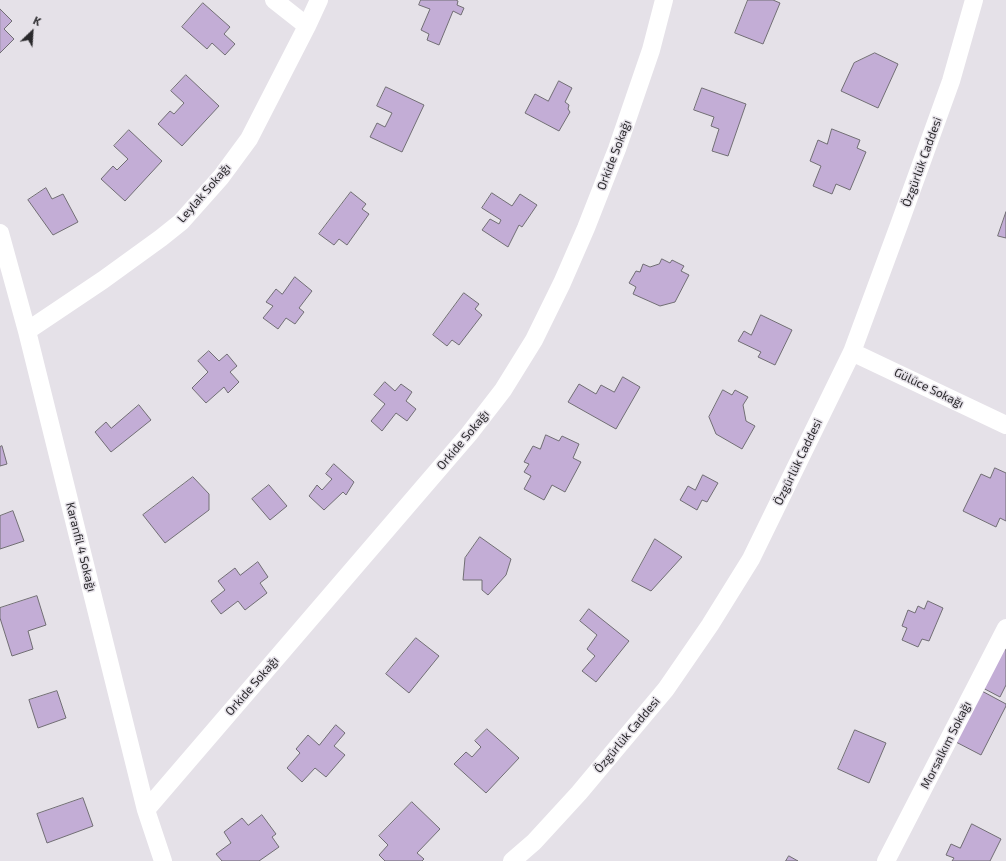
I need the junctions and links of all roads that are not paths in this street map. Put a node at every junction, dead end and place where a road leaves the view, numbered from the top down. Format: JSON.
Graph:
{"nodes":[{"id":1,"x":274,"y":0,"type":"edge"},
{"id":2,"x":319,"y":0,"type":"edge"},
{"id":3,"x":664,"y":0,"type":"edge"},
{"id":4,"x":974,"y":0,"type":"edge"},
{"id":5,"x":307,"y":26,"type":"junction"},
{"id":6,"x":0,"y":233,"type":"edge"},
{"id":7,"x":27,"y":331,"type":"junction"},
{"id":8,"x":852,"y":352,"type":"junction"},
{"id":9,"x":1006,"y":425,"type":"edge"},
{"id":10,"x":1006,"y":628,"type":"edge"},
{"id":11,"x":146,"y":810,"type":"junction"},
{"id":12,"x":163,"y":861,"type":"edge"},
{"id":13,"x":512,"y":861,"type":"edge"},
{"id":14,"x":886,"y":861,"type":"edge"}],
"edges":[{"from":1,"to":5,"type":"street"},
{"from":2,"to":5,"type":"street","name":"Leylak Sokağı"},
{"from":3,"to":11,"type":"street","name":"Orkide Sokağı"},
{"from":4,"to":8,"type":"street","name":"Özgürlük Caddesi"},
{"from":5,"to":7,"type":"street","name":"Leylak Sokağı"},
{"from":6,"to":7,"type":"street","name":"Karanfil 4 Sokağı"},
{"from":7,"to":11,"type":"street","name":"Karanfil 4 Sokağı"},
{"from":8,"to":9,"type":"street","name":"Gülüce Sokağı"},
{"from":8,"to":13,"type":"street","name":"Özgürlük Caddesi"},
{"from":10,"to":14,"type":"street","name":"Morsalkım Sokağı"},
{"from":11,"to":12,"type":"street","name":"Karanfil 4 Sokağı"}]}
